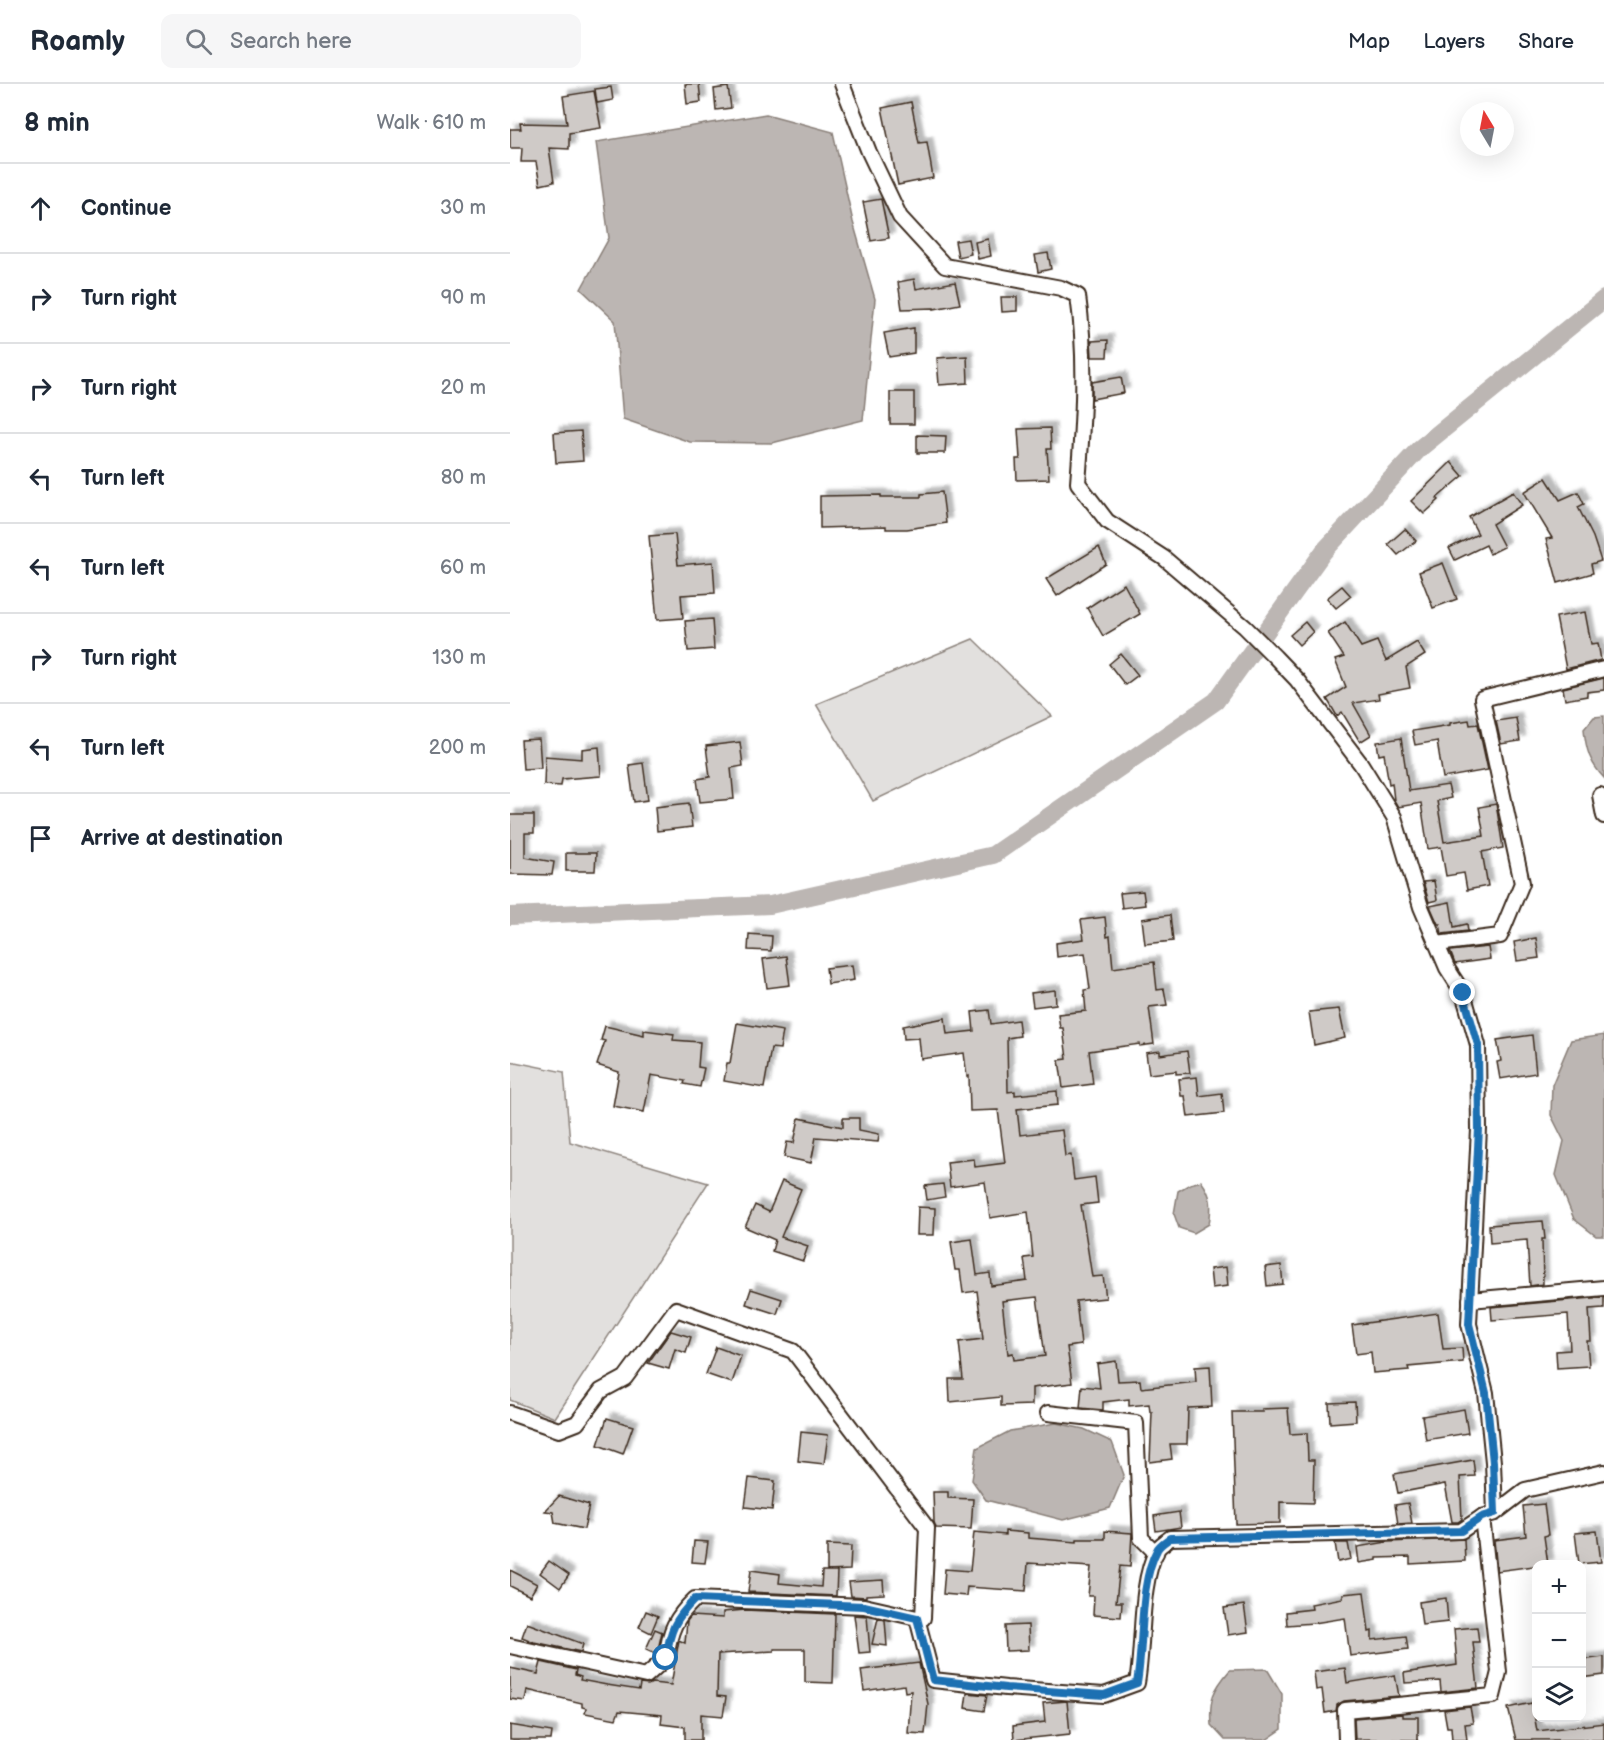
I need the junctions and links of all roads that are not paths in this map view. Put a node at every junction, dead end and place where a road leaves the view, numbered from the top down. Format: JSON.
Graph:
{"nodes":[{"id":1,"x":842,"y":84,"type":"edge"},
{"id":2,"x":1604,"y":669,"type":"edge"},
{"id":3,"x":1600,"y":795,"type":"dead end"},
{"id":4,"x":1604,"y":816,"type":"edge"},
{"id":5,"x":1437,"y":944,"type":"junction"},
{"id":6,"x":1604,"y":1288,"type":"edge"},
{"id":7,"x":1470,"y":1300,"type":"junction"},
{"id":8,"x":510,"y":1413,"type":"edge"},
{"id":9,"x":1048,"y":1413,"type":"dead end"},
{"id":10,"x":1604,"y":1472,"type":"edge"},
{"id":11,"x":1489,"y":1515,"type":"junction"},
{"id":12,"x":1156,"y":1553,"type":"junction"},
{"id":13,"x":923,"y":1618,"type":"dead end"},
{"id":14,"x":510,"y":1646,"type":"edge"},
{"id":15,"x":1346,"y":1740,"type":"edge"}],
"edges":[{"from":1,"to":5,"type":"street"},
{"from":2,"to":5,"type":"street"},
{"from":3,"to":4,"type":"street"},
{"from":5,"to":7,"type":"street"},
{"from":6,"to":7,"type":"street"},
{"from":7,"to":11,"type":"street"},
{"from":8,"to":13,"type":"street"},
{"from":9,"to":12,"type":"street"},
{"from":10,"to":11,"type":"street"},
{"from":11,"to":12,"type":"street"},
{"from":11,"to":15,"type":"street"},
{"from":12,"to":14,"type":"street"}]}
